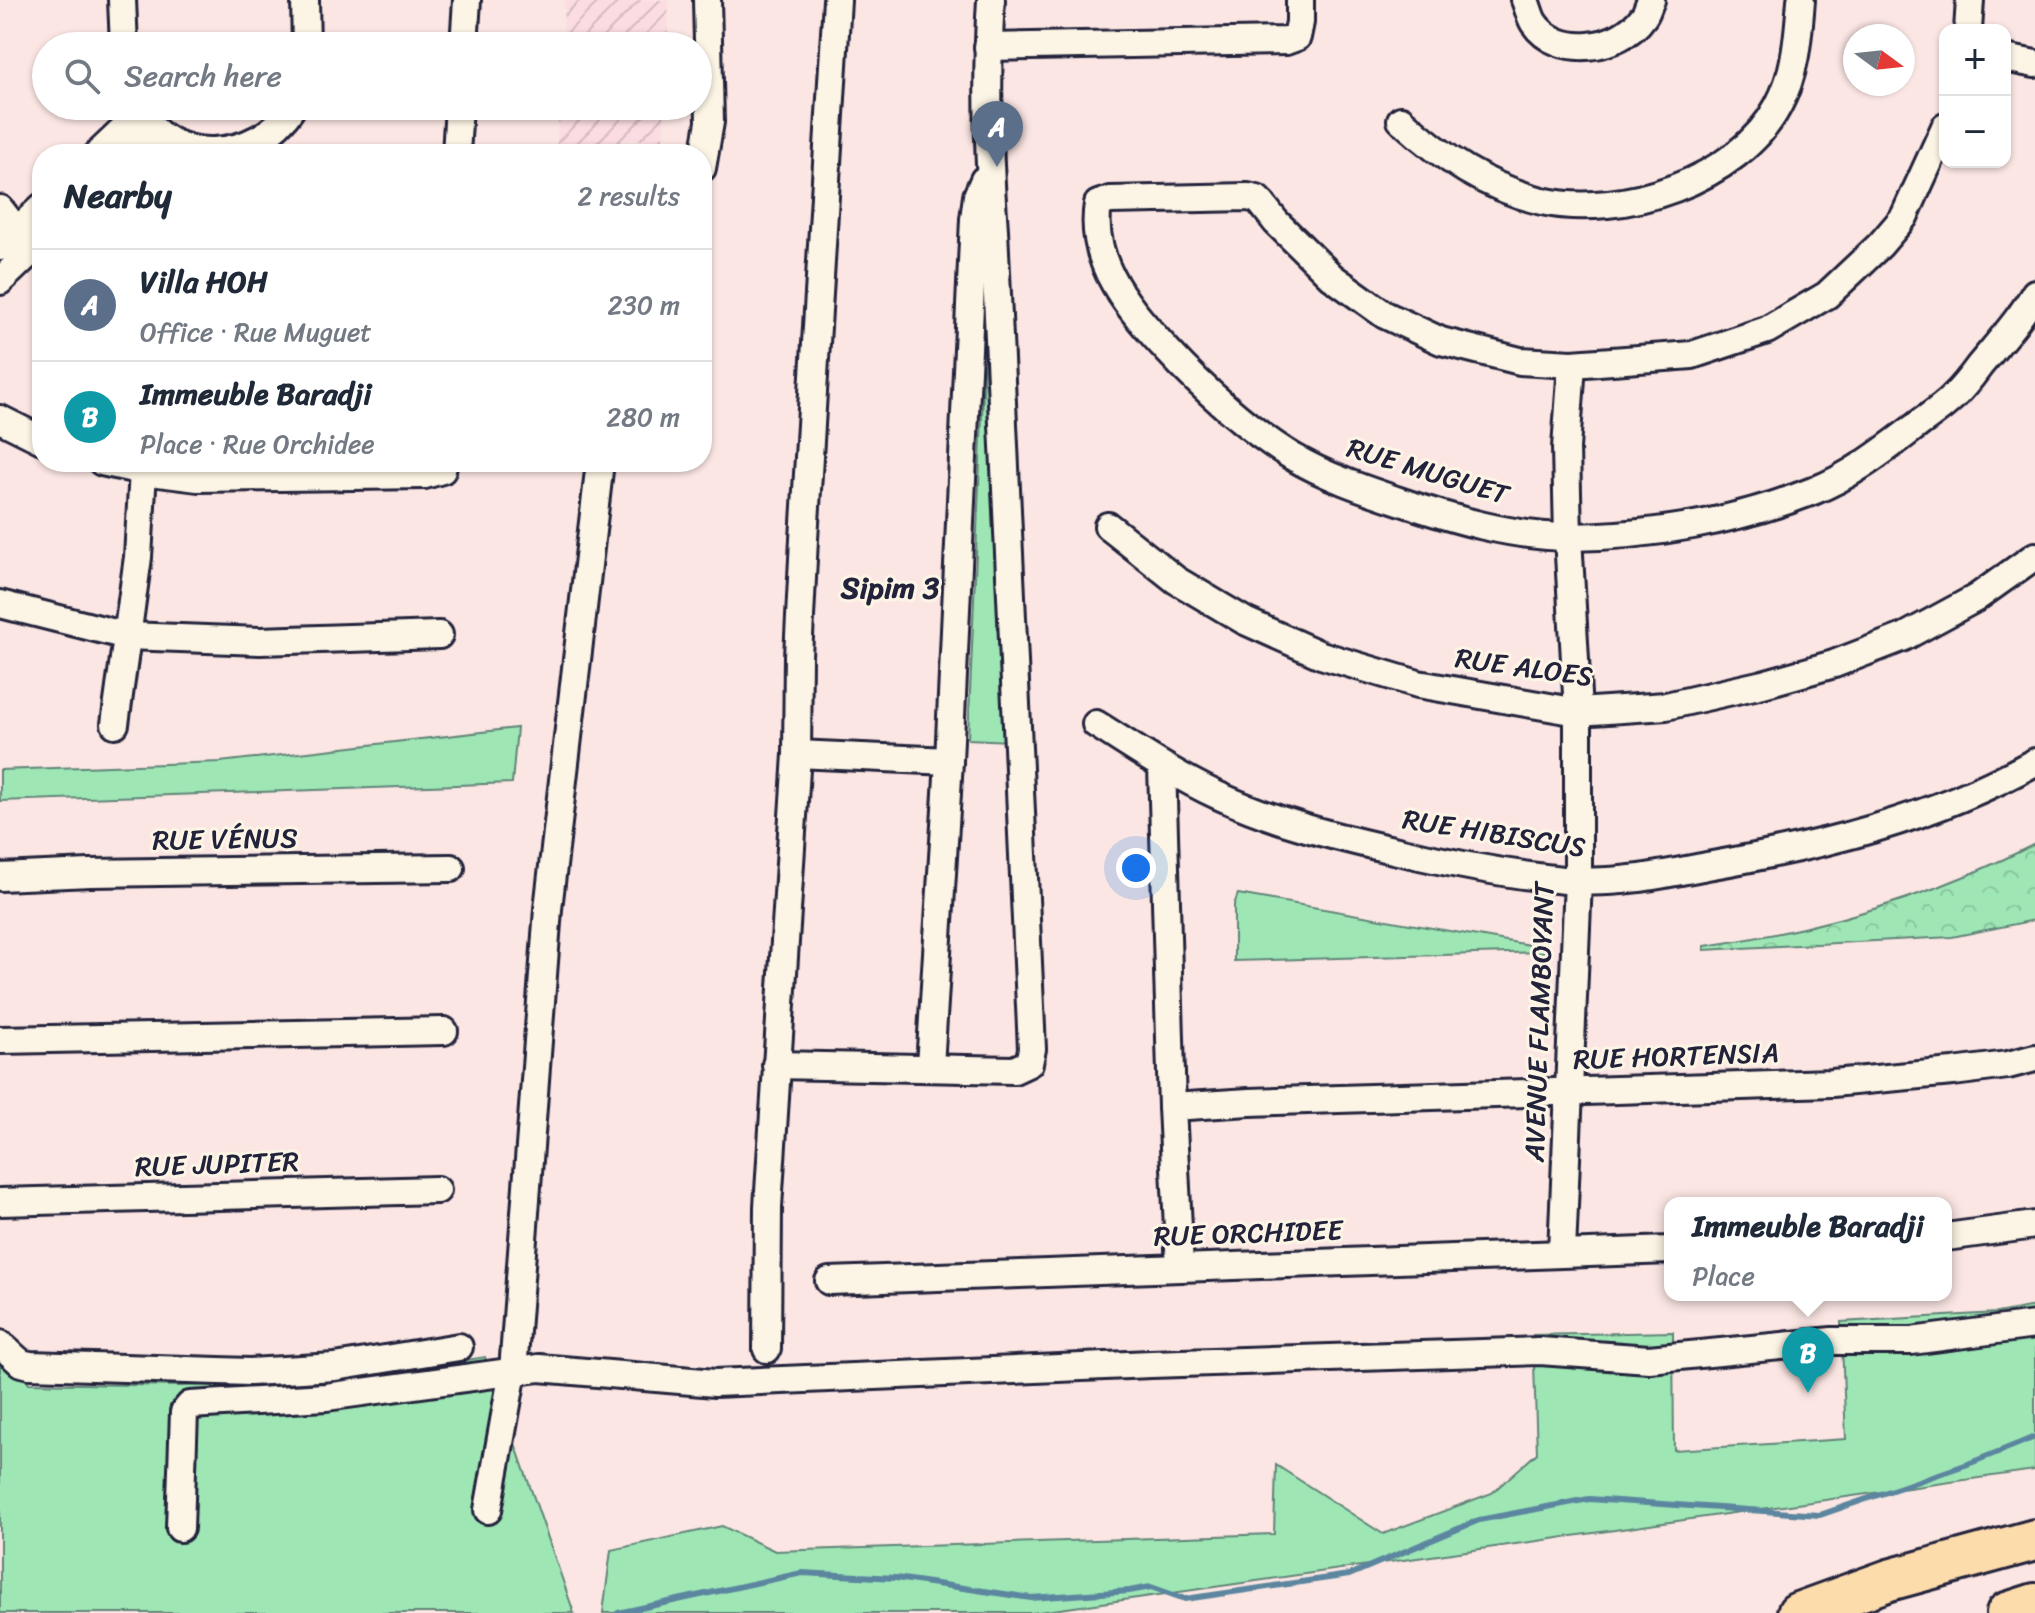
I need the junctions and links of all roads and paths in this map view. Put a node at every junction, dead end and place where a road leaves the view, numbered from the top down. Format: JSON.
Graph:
{"nodes":[{"id":1,"x":122,"y":0,"type":"edge"},
{"id":2,"x":305,"y":0,"type":"edge"},
{"id":3,"x":467,"y":0,"type":"edge"},
{"id":4,"x":707,"y":0,"type":"edge"},
{"id":5,"x":837,"y":0,"type":"edge"},
{"id":6,"x":991,"y":0,"type":"edge"},
{"id":7,"x":1300,"y":0,"type":"edge"},
{"id":8,"x":1525,"y":0,"type":"edge"},
{"id":9,"x":1651,"y":0,"type":"edge"},
{"id":10,"x":1801,"y":0,"type":"edge"},
{"id":11,"x":1970,"y":0,"type":"edge"},
{"id":12,"x":1968,"y":24,"type":"edge"},
{"id":13,"x":123,"y":32,"type":"edge"},
{"id":14,"x":306,"y":32,"type":"edge"},
{"id":15,"x":465,"y":32,"type":"edge"},
{"id":16,"x":708,"y":32,"type":"edge"},
{"id":17,"x":988,"y":47,"type":"junction"},
{"id":18,"x":2011,"y":59,"type":"edge"},
{"id":19,"x":2035,"y":64,"type":"edge"},
{"id":20,"x":139,"y":120,"type":"edge"},
{"id":21,"x":142,"y":120,"type":"edge"},
{"id":22,"x":147,"y":120,"type":"edge"},
{"id":23,"x":284,"y":120,"type":"edge"},
{"id":24,"x":458,"y":120,"type":"edge"},
{"id":25,"x":710,"y":120,"type":"edge"},
{"id":26,"x":1401,"y":120,"type":"dead end"},
{"id":27,"x":1939,"y":140,"type":"edge"},
{"id":28,"x":110,"y":144,"type":"edge"},
{"id":29,"x":134,"y":144,"type":"edge"},
{"id":30,"x":180,"y":144,"type":"edge"},
{"id":31,"x":254,"y":144,"type":"edge"},
{"id":32,"x":457,"y":144,"type":"edge"},
{"id":33,"x":706,"y":144,"type":"edge"},
{"id":34,"x":989,"y":169,"type":"junction"},
{"id":35,"x":0,"y":209,"type":"edge"},
{"id":36,"x":27,"y":244,"type":"edge"},
{"id":37,"x":0,"y":281,"type":"edge"},
{"id":38,"x":2035,"y":293,"type":"edge"},
{"id":39,"x":1572,"y":364,"type":"junction"},
{"id":40,"x":0,"y":419,"type":"edge"},
{"id":41,"x":32,"y":435,"type":"edge"},
{"id":42,"x":143,"y":472,"type":"edge"},
{"id":43,"x":151,"y":472,"type":"edge"},
{"id":44,"x":431,"y":472,"type":"edge"},
{"id":45,"x":599,"y":472,"type":"edge"},
{"id":46,"x":1108,"y":526,"type":"dead end"},
{"id":47,"x":1568,"y":537,"type":"junction"},
{"id":48,"x":2035,"y":556,"type":"edge"},
{"id":49,"x":0,"y":604,"type":"edge"},
{"id":50,"x":439,"y":635,"type":"dead end"},
{"id":51,"x":127,"y":636,"type":"junction"},
{"id":52,"x":1578,"y":712,"type":"junction"},
{"id":53,"x":115,"y":724,"type":"dead end"},
{"id":54,"x":1096,"y":724,"type":"dead end"},
{"id":55,"x":797,"y":754,"type":"junction"},
{"id":56,"x":949,"y":761,"type":"junction"},
{"id":57,"x":2035,"y":762,"type":"edge"},
{"id":58,"x":1162,"y":766,"type":"junction"},
{"id":59,"x":451,"y":868,"type":"dead end"},
{"id":60,"x":0,"y":877,"type":"edge"},
{"id":61,"x":1578,"y":881,"type":"junction"},
{"id":62,"x":444,"y":1031,"type":"dead end"},
{"id":63,"x":0,"y":1040,"type":"edge"},
{"id":64,"x":2035,"y":1058,"type":"edge"},
{"id":65,"x":776,"y":1065,"type":"junction"},
{"id":66,"x":930,"y":1066,"type":"junction"},
{"id":67,"x":1567,"y":1091,"type":"junction"},
{"id":68,"x":1172,"y":1107,"type":"junction"},
{"id":69,"x":437,"y":1190,"type":"dead end"},
{"id":70,"x":0,"y":1202,"type":"edge"},
{"id":71,"x":2035,"y":1225,"type":"edge"},
{"id":72,"x":1952,"y":1236,"type":"edge"},
{"id":73,"x":1664,"y":1250,"type":"edge"},
{"id":74,"x":1562,"y":1252,"type":"junction"},
{"id":75,"x":1180,"y":1268,"type":"junction"},
{"id":76,"x":829,"y":1281,"type":"dead end"},
{"id":77,"x":2035,"y":1325,"type":"edge"},
{"id":78,"x":0,"y":1344,"type":"edge"},
{"id":79,"x":459,"y":1347,"type":"dead end"},
{"id":80,"x":767,"y":1349,"type":"dead end"},
{"id":81,"x":513,"y":1371,"type":"junction"},
{"id":82,"x":488,"y":1510,"type":"dead end"},
{"id":83,"x":180,"y":1528,"type":"dead end"},
{"id":84,"x":2035,"y":1540,"type":"edge"},
{"id":85,"x":2035,"y":1604,"type":"edge"},
{"id":86,"x":1798,"y":1613,"type":"edge"},
{"id":87,"x":2007,"y":1613,"type":"edge"}],
"edges":[{"from":1,"to":13,"type":"street"},
{"from":2,"to":14,"type":"street"},
{"from":3,"to":15,"type":"street"},
{"from":4,"to":16,"type":"street"},
{"from":5,"to":55,"type":"street"},
{"from":6,"to":17,"type":"street"},
{"from":7,"to":17,"type":"street"},
{"from":8,"to":9,"type":"street"},
{"from":10,"to":26,"type":"street"},
{"from":11,"to":12,"type":"street"},
{"from":17,"to":34,"type":"street"},
{"from":18,"to":19,"type":"street"},
{"from":20,"to":28,"type":"street"},
{"from":21,"to":29,"type":"street"},
{"from":22,"to":30,"type":"street"},
{"from":23,"to":31,"type":"street"},
{"from":24,"to":32,"type":"street"},
{"from":25,"to":33,"type":"street"},
{"from":27,"to":39,"type":"street"},
{"from":34,"to":56,"type":"street"},
{"from":34,"to":66,"type":"street"},
{"from":35,"to":36,"type":"street"},
{"from":36,"to":37,"type":"street"},
{"from":38,"to":47,"type":"street","name":"RUE MUGUET"},
{"from":39,"to":47,"type":"street","name":"AVENUE FLAMBOYANT"},
{"from":39,"to":47,"type":"street","name":"RUE MUGUET"},
{"from":40,"to":41,"type":"street"},
{"from":42,"to":51,"type":"street"},
{"from":43,"to":44,"type":"street"},
{"from":45,"to":81,"type":"street"},
{"from":46,"to":52,"type":"street","name":"RUE ALOES"},
{"from":47,"to":52,"type":"street","name":"AVENUE FLAMBOYANT"},
{"from":48,"to":52,"type":"street","name":"RUE ALOES"},
{"from":49,"to":51,"type":"street"},
{"from":50,"to":51,"type":"street"},
{"from":51,"to":53,"type":"street"},
{"from":52,"to":61,"type":"street","name":"AVENUE FLAMBOYANT"},
{"from":54,"to":58,"type":"street","name":"RUE HIBISCUS"},
{"from":55,"to":56,"type":"street"},
{"from":55,"to":65,"type":"street"},
{"from":56,"to":66,"type":"street"},
{"from":57,"to":61,"type":"street","name":"RUE HIBISCUS"},
{"from":58,"to":61,"type":"street","name":"RUE HIBISCUS"},
{"from":58,"to":68,"type":"street"},
{"from":59,"to":60,"type":"street","name":"RUE VÉNUS"},
{"from":61,"to":67,"type":"street","name":"AVENUE FLAMBOYANT"},
{"from":62,"to":63,"type":"street"},
{"from":64,"to":67,"type":"street","name":"RUE HORTENSIA"},
{"from":65,"to":66,"type":"street"},
{"from":65,"to":80,"type":"street"},
{"from":67,"to":68,"type":"street","name":"RUE HORTENSIA"},
{"from":67,"to":74,"type":"street","name":"AVENUE FLAMBOYANT"},
{"from":68,"to":75,"type":"street"},
{"from":69,"to":70,"type":"street","name":"RUE JUPITER"},
{"from":71,"to":72,"type":"street"},
{"from":73,"to":74,"type":"street","name":"RUE ORCHIDEE"},
{"from":74,"to":75,"type":"street","name":"RUE ORCHIDEE"},
{"from":75,"to":76,"type":"street","name":"RUE ORCHIDEE"},
{"from":77,"to":81,"type":"street"},
{"from":78,"to":79,"type":"street"},
{"from":81,"to":82,"type":"street"},
{"from":81,"to":83,"type":"street"},
{"from":84,"to":86,"type":"highway"},
{"from":85,"to":87,"type":"highway"}]}
